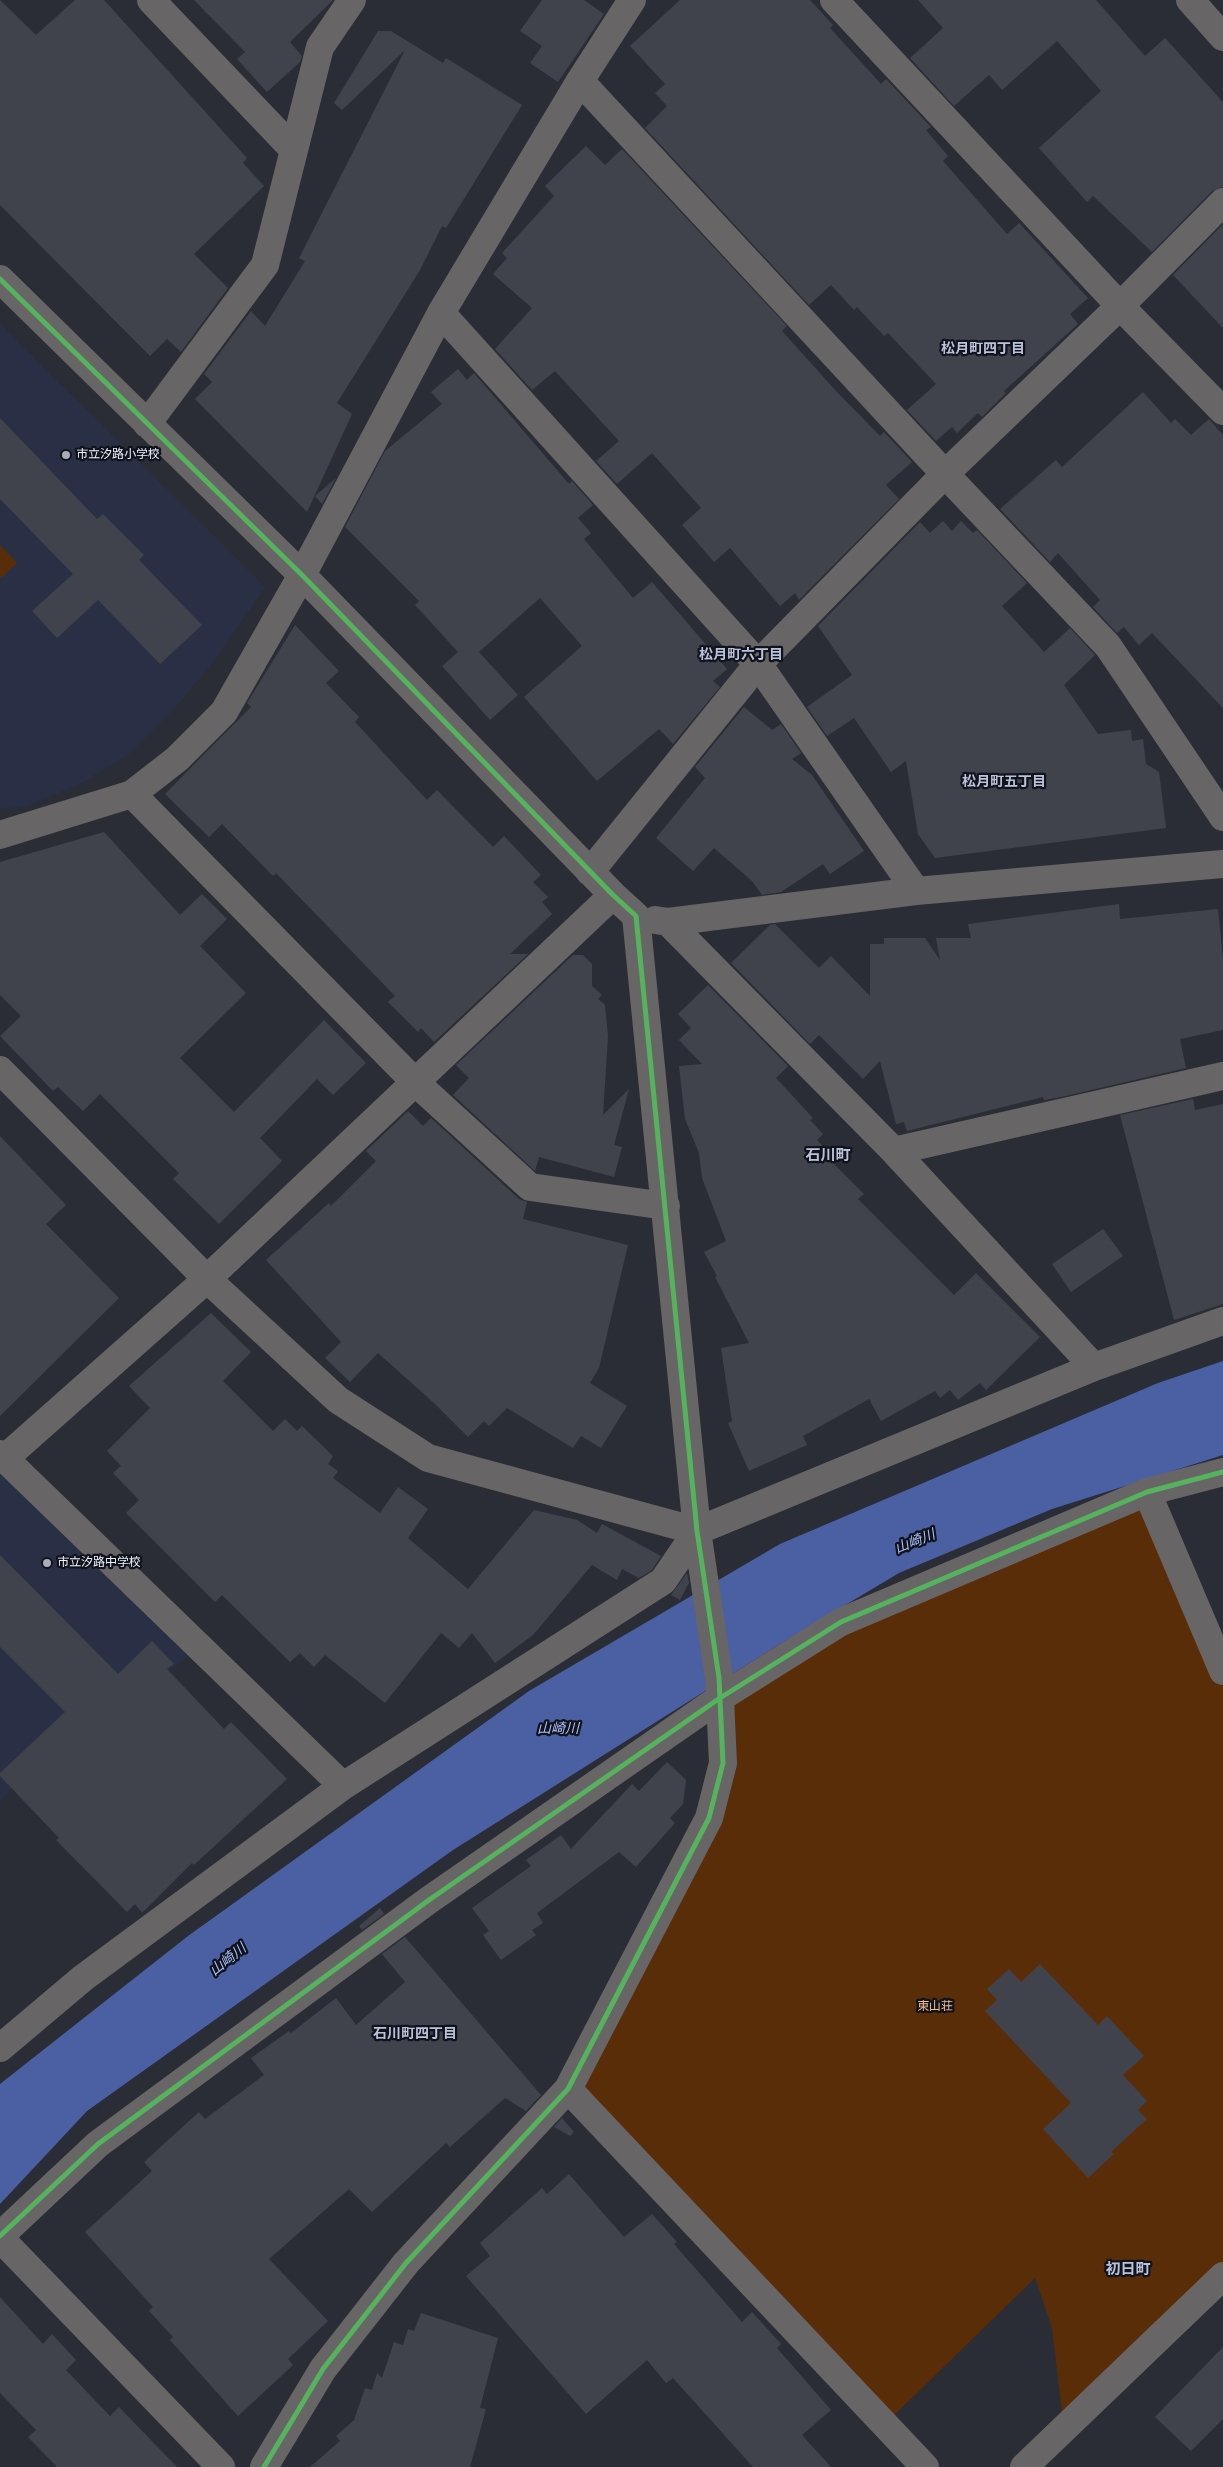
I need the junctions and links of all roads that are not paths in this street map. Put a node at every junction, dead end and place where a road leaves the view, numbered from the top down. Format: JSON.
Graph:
{"nodes":[{"id":1,"x":151,"y":0,"type":"edge"},
{"id":2,"x":352,"y":0,"type":"edge"},
{"id":3,"x":632,"y":0,"type":"edge"},
{"id":4,"x":834,"y":0,"type":"edge"},
{"id":5,"x":1190,"y":0,"type":"edge"},
{"id":6,"x":1223,"y":37,"type":"edge"},
{"id":7,"x":580,"y":81,"type":"junction"},
{"id":8,"x":294,"y":150,"type":"junction"},
{"id":9,"x":1223,"y":202,"type":"edge"},
{"id":10,"x":0,"y":279,"type":"edge"},
{"id":11,"x":1120,"y":306,"type":"junction"},
{"id":12,"x":441,"y":313,"type":"junction"},
{"id":13,"x":1223,"y":411,"type":"edge"},
{"id":14,"x":147,"y":424,"type":"junction"},
{"id":15,"x":945,"y":474,"type":"junction"},
{"id":16,"x":302,"y":575,"type":"junction"},
{"id":17,"x":758,"y":664,"type":"junction"},
{"id":18,"x":132,"y":794,"type":"junction"},
{"id":19,"x":1223,"y":817,"type":"edge"},
{"id":20,"x":0,"y":835,"type":"edge"},
{"id":21,"x":1223,"y":864,"type":"edge"},
{"id":22,"x":590,"y":872,"type":"junction"},
{"id":23,"x":916,"y":891,"type":"junction"},
{"id":24,"x":613,"y":895,"type":"junction"},
{"id":25,"x":636,"y":916,"type":"junction"},
{"id":26,"x":668,"y":922,"type":"junction"},
{"id":27,"x":0,"y":1070,"type":"edge"},
{"id":28,"x":1223,"y":1076,"type":"edge"},
{"id":29,"x":416,"y":1082,"type":"junction"},
{"id":30,"x":894,"y":1151,"type":"junction"},
{"id":31,"x":666,"y":1206,"type":"junction"},
{"id":32,"x":208,"y":1279,"type":"junction"},
{"id":33,"x":1223,"y":1321,"type":"edge"},
{"id":34,"x":1094,"y":1367,"type":"junction"},
{"id":35,"x":2,"y":1457,"type":"edge"},
{"id":36,"x":1223,"y":1472,"type":"edge"},
{"id":37,"x":1147,"y":1492,"type":"junction"},
{"id":38,"x":697,"y":1531,"type":"junction"},
{"id":39,"x":1223,"y":1671,"type":"edge"},
{"id":40,"x":720,"y":1688,"type":"junction"},
{"id":41,"x":343,"y":1786,"type":"junction"},
{"id":42,"x":0,"y":2048,"type":"edge"},
{"id":43,"x":568,"y":2088,"type":"junction"},
{"id":44,"x":0,"y":2237,"type":"edge"},
{"id":45,"x":1223,"y":2276,"type":"edge"},
{"id":46,"x":221,"y":2467,"type":"edge"},
{"id":47,"x":264,"y":2467,"type":"edge"},
{"id":48,"x":925,"y":2467,"type":"edge"},
{"id":49,"x":1024,"y":2467,"type":"edge"}],
"edges":[{"from":1,"to":8,"type":"street"},
{"from":2,"to":8,"type":"street"},
{"from":3,"to":7,"type":"street"},
{"from":4,"to":11,"type":"street"},
{"from":5,"to":6,"type":"street"},
{"from":7,"to":12,"type":"street"},
{"from":7,"to":15,"type":"street"},
{"from":8,"to":14,"type":"street"},
{"from":9,"to":11,"type":"street"},
{"from":10,"to":14,"type":"street"},
{"from":11,"to":13,"type":"street"},
{"from":11,"to":15,"type":"street"},
{"from":12,"to":16,"type":"street"},
{"from":12,"to":17,"type":"street"},
{"from":14,"to":16,"type":"street"},
{"from":15,"to":17,"type":"street"},
{"from":15,"to":19,"type":"street"},
{"from":16,"to":18,"type":"street"},
{"from":16,"to":22,"type":"street"},
{"from":17,"to":22,"type":"street"},
{"from":17,"to":23,"type":"street"},
{"from":18,"to":20,"type":"street"},
{"from":18,"to":29,"type":"street"},
{"from":21,"to":23,"type":"street"},
{"from":22,"to":24,"type":"street"},
{"from":23,"to":26,"type":"street"},
{"from":24,"to":25,"type":"street"},
{"from":24,"to":29,"type":"street"},
{"from":25,"to":26,"type":"street"},
{"from":25,"to":31,"type":"street"},
{"from":26,"to":30,"type":"street"},
{"from":27,"to":32,"type":"street"},
{"from":28,"to":30,"type":"street"},
{"from":29,"to":31,"type":"street"},
{"from":29,"to":32,"type":"street"},
{"from":30,"to":34,"type":"street"},
{"from":31,"to":38,"type":"street"},
{"from":32,"to":35,"type":"street"},
{"from":32,"to":38,"type":"street"},
{"from":33,"to":34,"type":"street"},
{"from":34,"to":38,"type":"street"},
{"from":35,"to":41,"type":"street"},
{"from":36,"to":37,"type":"street"},
{"from":37,"to":39,"type":"street"},
{"from":37,"to":40,"type":"street"},
{"from":38,"to":40,"type":"street"},
{"from":38,"to":41,"type":"street"},
{"from":40,"to":43,"type":"street"},
{"from":40,"to":44,"type":"street"},
{"from":41,"to":42,"type":"street"},
{"from":43,"to":47,"type":"street"},
{"from":43,"to":48,"type":"street"},
{"from":44,"to":46,"type":"street"},
{"from":45,"to":49,"type":"street"}]}
